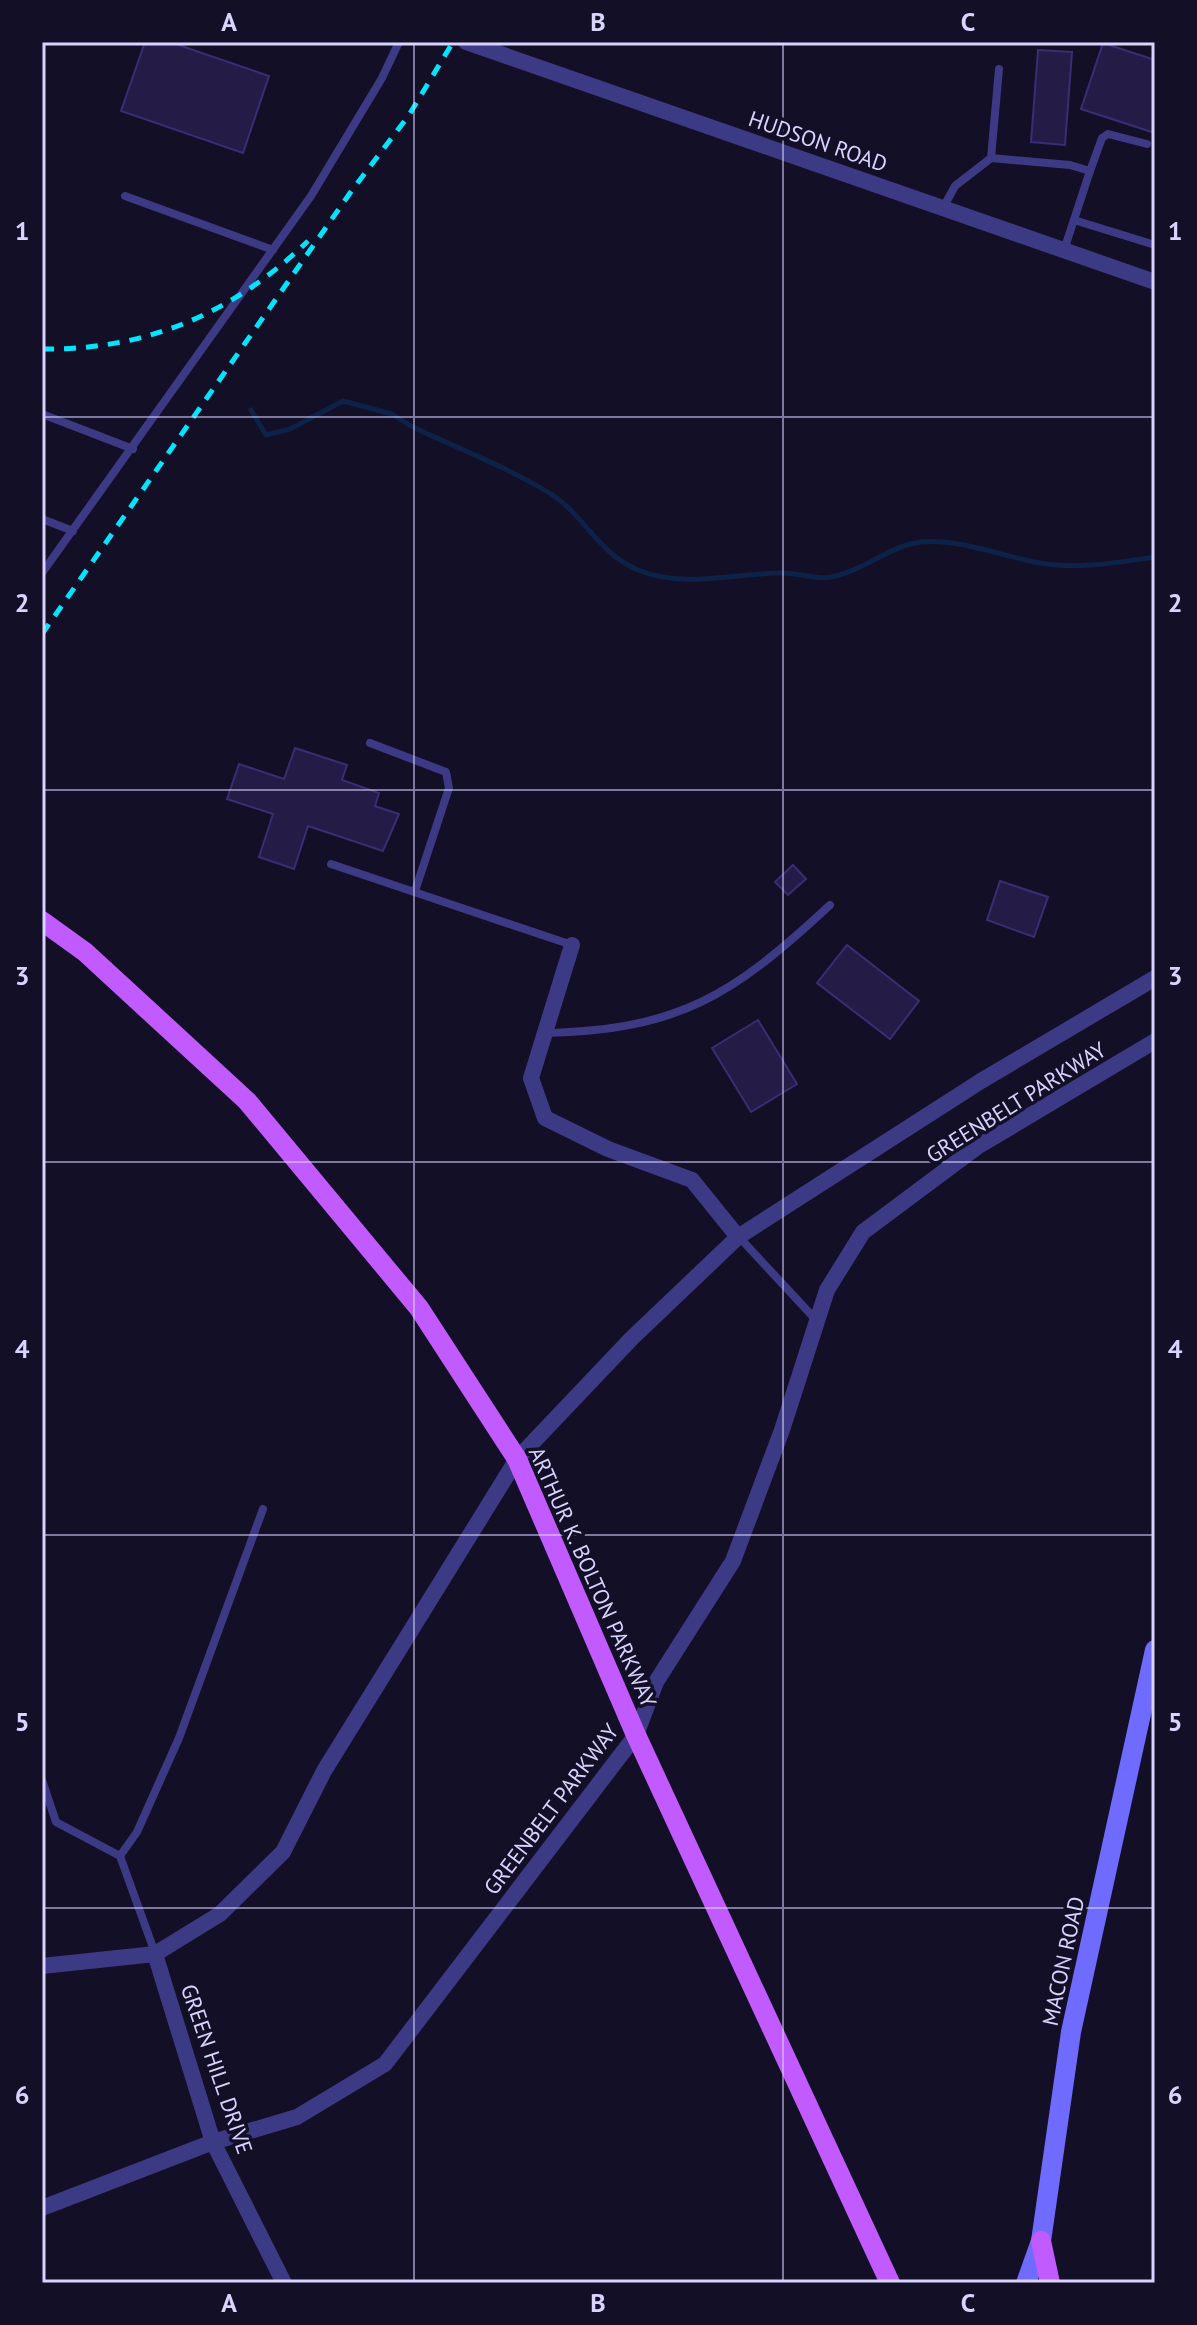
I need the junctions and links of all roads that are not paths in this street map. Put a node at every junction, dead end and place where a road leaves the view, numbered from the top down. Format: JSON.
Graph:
{"nodes":[{"id":1,"x":399,"y":42,"type":"edge"},
{"id":2,"x":466,"y":42,"type":"edge"},
{"id":3,"x":999,"y":69,"type":"dead end"},
{"id":4,"x":1147,"y":144,"type":"dead end"},
{"id":5,"x":991,"y":158,"type":"junction"},
{"id":6,"x":1090,"y":171,"type":"junction"},
{"id":7,"x":125,"y":196,"type":"dead end"},
{"id":8,"x":943,"y":208,"type":"junction"},
{"id":9,"x":1074,"y":220,"type":"junction"},
{"id":10,"x":1155,"y":245,"type":"edge"},
{"id":11,"x":273,"y":250,"type":"junction"},
{"id":12,"x":1064,"y":250,"type":"junction"},
{"id":13,"x":1155,"y":282,"type":"edge"},
{"id":14,"x":42,"y":414,"type":"edge"},
{"id":15,"x":133,"y":449,"type":"junction"},
{"id":16,"x":42,"y":519,"type":"edge"},
{"id":17,"x":73,"y":531,"type":"junction"},
{"id":18,"x":42,"y":573,"type":"edge"},
{"id":19,"x":370,"y":743,"type":"dead end"},
{"id":20,"x":331,"y":864,"type":"dead end"},
{"id":21,"x":415,"y":891,"type":"junction"},
{"id":22,"x":830,"y":905,"type":"dead end"},
{"id":23,"x":42,"y":921,"type":"edge"},
{"id":24,"x":572,"y":945,"type":"joint"},
{"id":25,"x":1155,"y":978,"type":"edge"},
{"id":26,"x":545,"y":1033,"type":"junction"},
{"id":27,"x":1155,"y":1041,"type":"edge"},
{"id":28,"x":738,"y":1237,"type":"junction"},
{"id":29,"x":817,"y":1322,"type":"junction"},
{"id":30,"x":517,"y":1459,"type":"junction"},
{"id":31,"x":263,"y":1509,"type":"dead end"},
{"id":32,"x":1155,"y":1650,"type":"edge"},
{"id":33,"x":636,"y":1735,"type":"junction"},
{"id":34,"x":42,"y":1780,"type":"edge"},
{"id":35,"x":120,"y":1856,"type":"junction"},
{"id":36,"x":155,"y":1954,"type":"junction"},
{"id":37,"x":42,"y":1966,"type":"edge"},
{"id":38,"x":213,"y":2142,"type":"junction"},
{"id":39,"x":42,"y":2208,"type":"edge"},
{"id":40,"x":1041,"y":2241,"type":"junction"},
{"id":41,"x":284,"y":2283,"type":"edge"},
{"id":42,"x":890,"y":2283,"type":"edge"},
{"id":43,"x":1026,"y":2283,"type":"edge"},
{"id":44,"x":1050,"y":2283,"type":"edge"}],
"edges":[{"from":1,"to":11,"type":"lane"},
{"from":2,"to":8,"type":"street","name":"HUDSON ROAD"},
{"from":3,"to":5,"type":"lane"},
{"from":4,"to":6,"type":"lane"},
{"from":5,"to":6,"type":"lane"},
{"from":5,"to":8,"type":"lane"},
{"from":6,"to":9,"type":"lane"},
{"from":7,"to":11,"type":"lane"},
{"from":8,"to":12,"type":"street","name":"HUDSON ROAD"},
{"from":9,"to":10,"type":"lane"},
{"from":9,"to":12,"type":"lane"},
{"from":11,"to":15,"type":"lane"},
{"from":12,"to":13,"type":"street","name":"HUDSON ROAD"},
{"from":14,"to":15,"type":"lane"},
{"from":15,"to":17,"type":"lane"},
{"from":16,"to":17,"type":"lane"},
{"from":17,"to":18,"type":"lane"},
{"from":19,"to":21,"type":"lane"},
{"from":20,"to":21,"type":"lane"},
{"from":21,"to":24,"type":"lane"},
{"from":22,"to":26,"type":"lane"},
{"from":23,"to":30,"type":"main road","name":"ARTHUR K. BOLTON PARKWAY"},
{"from":24,"to":26,"type":"street"},
{"from":25,"to":28,"type":"street","name":"GREENBELT PARKWAY"},
{"from":26,"to":28,"type":"street"},
{"from":27,"to":29,"type":"street","name":"GREENBELT PARKWAY"},
{"from":28,"to":29,"type":"lane"},
{"from":28,"to":30,"type":"street","name":"GREENBELT PARKWAY"},
{"from":29,"to":33,"type":"street","name":"GREENBELT PARKWAY"},
{"from":30,"to":33,"type":"main road","name":"ARTHUR K. BOLTON PARKWAY"},
{"from":30,"to":36,"type":"street","name":"GREENBELT PARKWAY"},
{"from":31,"to":35,"type":"lane"},
{"from":32,"to":40,"type":"main road","name":"MACON ROAD"},
{"from":33,"to":38,"type":"street","name":"GREENBELT PARKWAY"},
{"from":33,"to":42,"type":"main road","name":"ARTHUR K. BOLTON PARKWAY"},
{"from":34,"to":35,"type":"lane"},
{"from":35,"to":36,"type":"lane"},
{"from":36,"to":37,"type":"street","name":"GREENBELT PARKWAY"},
{"from":36,"to":38,"type":"street","name":"GREEN HILL DRIVE"},
{"from":38,"to":39,"type":"street","name":"GREENBELT PARKWAY"},
{"from":38,"to":41,"type":"street","name":"GREEN HILL DRIVE"},
{"from":40,"to":43,"type":"main road","name":"MACON ROAD"},
{"from":40,"to":44,"type":"main road"}]}
